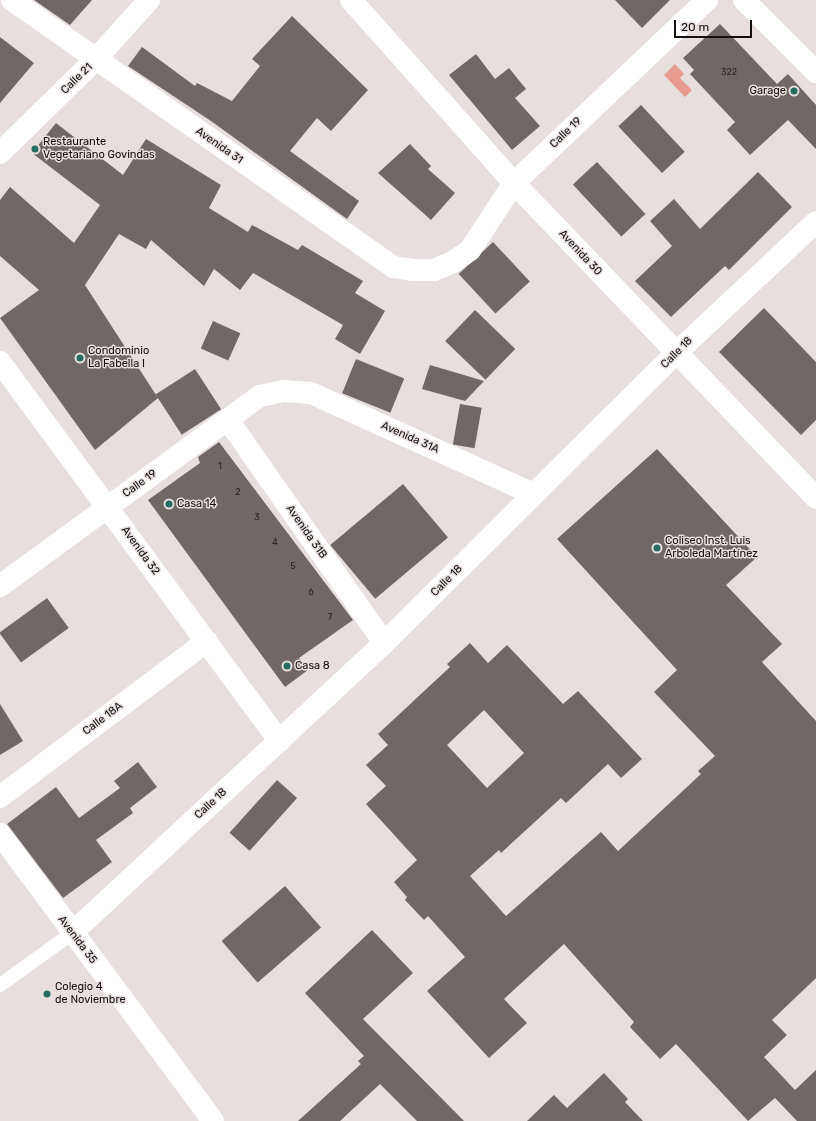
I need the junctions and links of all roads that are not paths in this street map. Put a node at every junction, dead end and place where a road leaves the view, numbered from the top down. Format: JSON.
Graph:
{"nodes":[{"id":1,"x":12,"y":0,"type":"edge"},
{"id":2,"x":149,"y":0,"type":"edge"},
{"id":3,"x":350,"y":0,"type":"edge"},
{"id":4,"x":707,"y":0,"type":"edge"},
{"id":5,"x":744,"y":0,"type":"edge"},
{"id":6,"x":95,"y":60,"type":"junction"},
{"id":7,"x":816,"y":72,"type":"edge"},
{"id":8,"x":0,"y":153,"type":"edge"},
{"id":9,"x":514,"y":183,"type":"junction"},
{"id":10,"x":816,"y":222,"type":"edge"},
{"id":11,"x":434,"y":270,"type":"joint"},
{"id":12,"x":675,"y":354,"type":"junction"},
{"id":13,"x":0,"y":362,"type":"edge"},
{"id":14,"x":283,"y":390,"type":"joint"},
{"id":15,"x":228,"y":420,"type":"junction"},
{"id":16,"x":534,"y":494,"type":"junction"},
{"id":17,"x":816,"y":498,"type":"edge"},
{"id":18,"x":108,"y":507,"type":"junction"},
{"id":19,"x":0,"y":586,"type":"edge"},
{"id":20,"x":207,"y":641,"type":"junction"},
{"id":21,"x":384,"y":643,"type":"junction"},
{"id":22,"x":279,"y":741,"type":"junction"},
{"id":23,"x":0,"y":797,"type":"edge"},
{"id":24,"x":0,"y":834,"type":"edge"},
{"id":25,"x":71,"y":934,"type":"junction"},
{"id":26,"x":0,"y":985,"type":"edge"},
{"id":27,"x":213,"y":1121,"type":"edge"}],
"edges":[{"from":1,"to":6,"type":"street","name":"Avenida 31"},
{"from":2,"to":6,"type":"street","name":"Calle 21"},
{"from":3,"to":9,"type":"street","name":"Avenida 30"},
{"from":4,"to":9,"type":"street","name":"Calle 19"},
{"from":5,"to":7,"type":"street"},
{"from":6,"to":8,"type":"street","name":"Calle 21"},
{"from":6,"to":11,"type":"street","name":"Avenida 31"},
{"from":9,"to":11,"type":"street","name":"Calle 19"},
{"from":9,"to":12,"type":"street","name":"Avenida 30"},
{"from":10,"to":12,"type":"street","name":"Calle 18"},
{"from":12,"to":16,"type":"street","name":"Calle 18"},
{"from":12,"to":17,"type":"street","name":"Avenida 30"},
{"from":13,"to":18,"type":"street","name":"Avenida 32"},
{"from":14,"to":15,"type":"street","name":"Calle 19"},
{"from":14,"to":16,"type":"street","name":"Avenida 31A"},
{"from":15,"to":18,"type":"street","name":"Calle 19"},
{"from":15,"to":21,"type":"street","name":"Avenida 31B"},
{"from":16,"to":21,"type":"street","name":"Calle 18"},
{"from":18,"to":19,"type":"street","name":"Calle 19"},
{"from":18,"to":20,"type":"street","name":"Avenida 32"},
{"from":20,"to":22,"type":"street","name":"Avenida 32"},
{"from":20,"to":23,"type":"street","name":"Calle 18A"},
{"from":21,"to":22,"type":"street","name":"Calle 18"},
{"from":22,"to":25,"type":"street","name":"Calle 18"},
{"from":24,"to":25,"type":"street","name":"Avenida 35"},
{"from":25,"to":26,"type":"lane"},
{"from":25,"to":27,"type":"street","name":"Avenida 35"}]}
